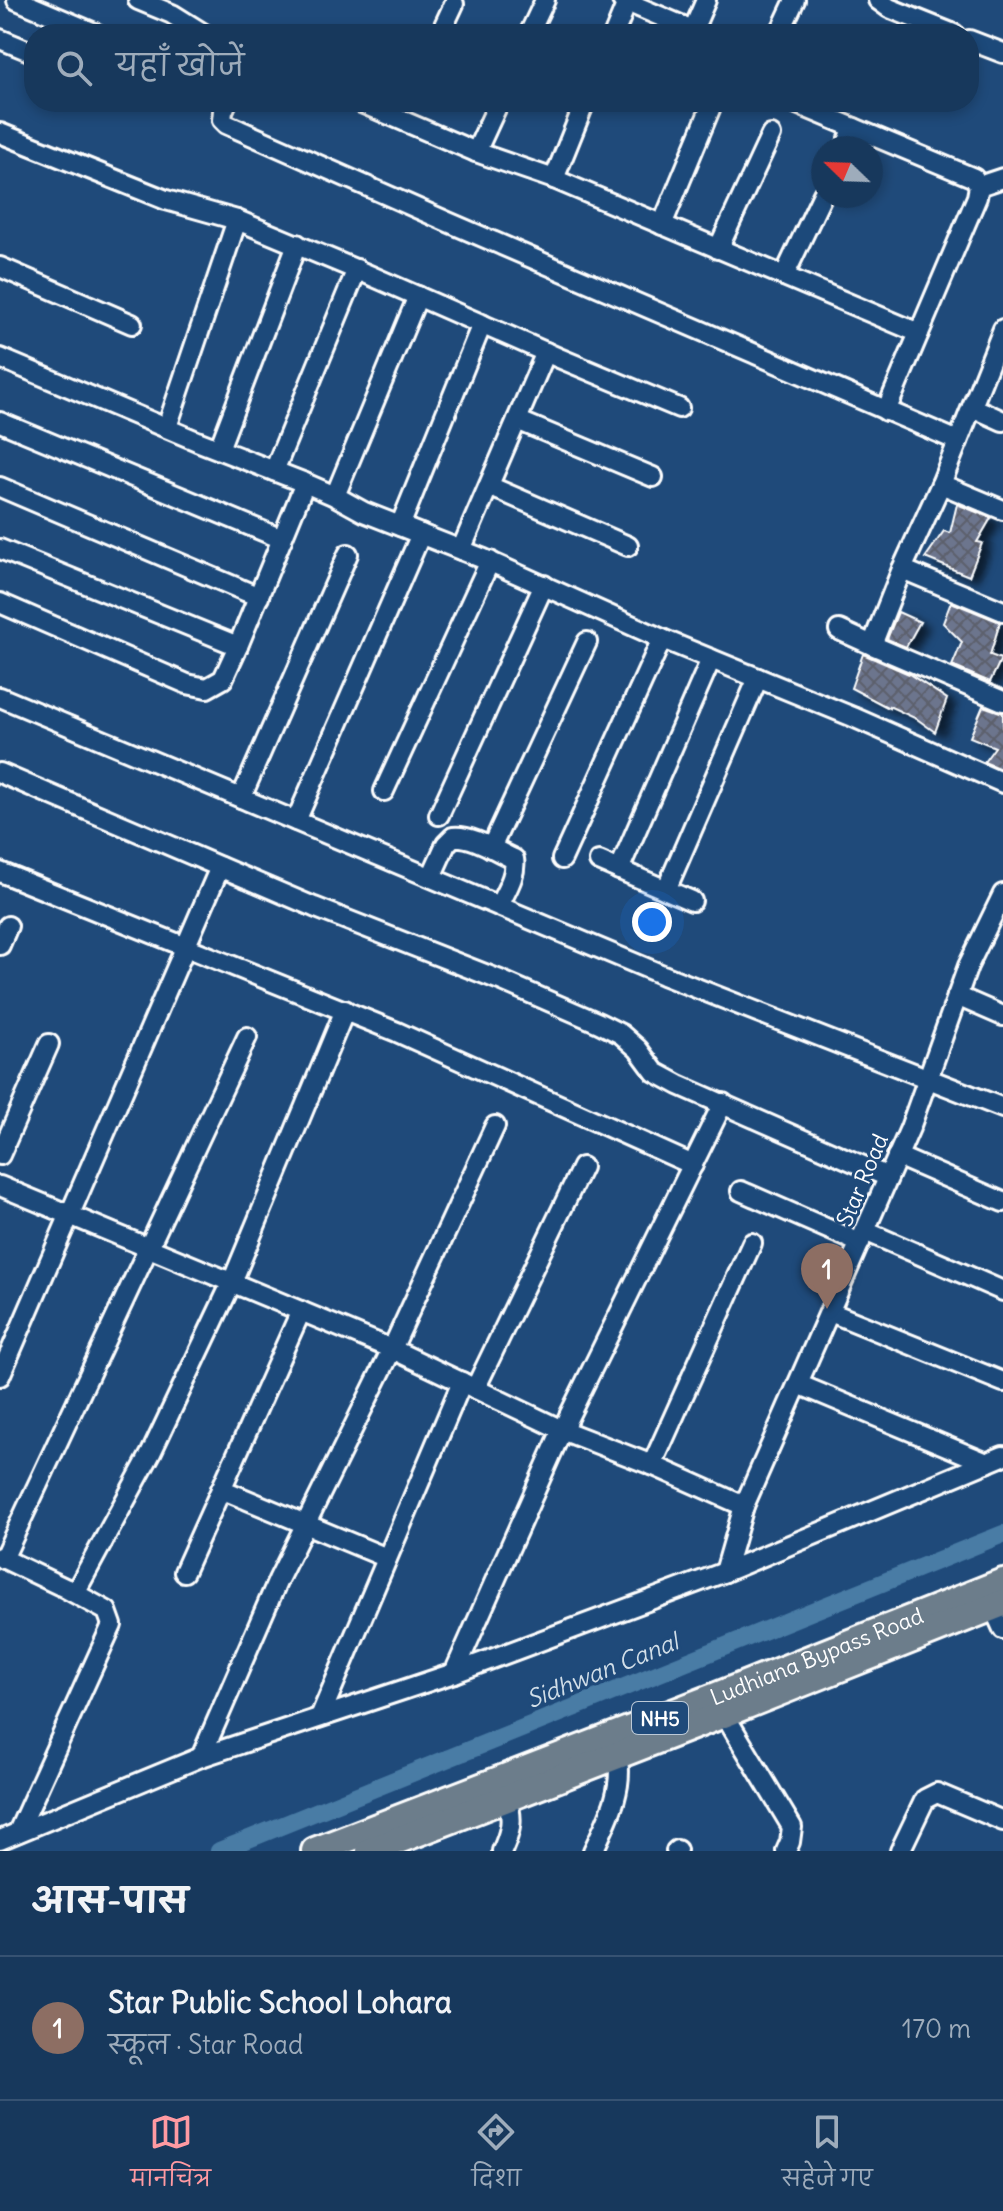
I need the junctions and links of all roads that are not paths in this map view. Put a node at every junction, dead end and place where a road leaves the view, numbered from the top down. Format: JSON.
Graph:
{"nodes":[{"id":1,"x":17,"y":0,"type":"edge"},
{"id":2,"x":138,"y":0,"type":"edge"},
{"id":3,"x":545,"y":0,"type":"edge"},
{"id":4,"x":706,"y":0,"type":"edge"},
{"id":5,"x":795,"y":0,"type":"edge"},
{"id":6,"x":878,"y":0,"type":"edge"},
{"id":7,"x":625,"y":1,"type":"edge"},
{"id":8,"x":454,"y":4,"type":"dead end"},
{"id":9,"x":73,"y":24,"type":"edge"},
{"id":10,"x":188,"y":24,"type":"edge"},
{"id":11,"x":445,"y":24,"type":"edge"},
{"id":12,"x":534,"y":24,"type":"edge"},
{"id":13,"x":617,"y":24,"type":"edge"},
{"id":14,"x":679,"y":24,"type":"edge"},
{"id":15,"x":700,"y":24,"type":"edge"},
{"id":16,"x":789,"y":24,"type":"edge"},
{"id":17,"x":929,"y":24,"type":"edge"},
{"id":18,"x":0,"y":39,"type":"edge"},
{"id":19,"x":979,"y":44,"type":"edge"},
{"id":20,"x":24,"y":49,"type":"edge"},
{"id":21,"x":1003,"y":53,"type":"edge"},
{"id":22,"x":223,"y":112,"type":"edge"},
{"id":23,"x":406,"y":112,"type":"edge"},
{"id":24,"x":494,"y":112,"type":"edge"},
{"id":25,"x":581,"y":112,"type":"edge"},
{"id":26,"x":709,"y":112,"type":"edge"},
{"id":27,"x":816,"y":112,"type":"edge"},
{"id":28,"x":854,"y":128,"type":"junction"},
{"id":29,"x":0,"y":133,"type":"edge"},
{"id":30,"x":771,"y":135,"type":"dead end"},
{"id":31,"x":850,"y":136,"type":"edge"},
{"id":32,"x":476,"y":152,"type":"junction"},
{"id":33,"x":1003,"y":178,"type":"edge"},
{"id":34,"x":554,"y":179,"type":"junction"},
{"id":35,"x":979,"y":186,"type":"junction"},
{"id":36,"x":816,"y":208,"type":"edge"},
{"id":37,"x":237,"y":220,"type":"junction"},
{"id":38,"x":662,"y":225,"type":"junction"},
{"id":39,"x":297,"y":244,"type":"junction"},
{"id":40,"x":718,"y":249,"type":"junction"},
{"id":41,"x":0,"y":267,"type":"edge"},
{"id":42,"x":357,"y":269,"type":"junction"},
{"id":43,"x":784,"y":276,"type":"junction"},
{"id":44,"x":418,"y":296,"type":"junction"},
{"id":45,"x":132,"y":324,"type":"dead end"},
{"id":46,"x":482,"y":324,"type":"junction"},
{"id":47,"x":1003,"y":329,"type":"edge"},
{"id":48,"x":919,"y":333,"type":"junction"},
{"id":49,"x":546,"y":352,"type":"junction"},
{"id":50,"x":0,"y":358,"type":"edge"},
{"id":51,"x":972,"y":407,"type":"junction"},
{"id":52,"x":679,"y":408,"type":"dead end"},
{"id":53,"x":886,"y":411,"type":"junction"},
{"id":54,"x":517,"y":420,"type":"junction"},
{"id":55,"x":1003,"y":421,"type":"edge"},
{"id":56,"x":0,"y":422,"type":"edge"},
{"id":57,"x":167,"y":427,"type":"junction"},
{"id":58,"x":958,"y":441,"type":"junction"},
{"id":59,"x":219,"y":449,"type":"junction"},
{"id":60,"x":274,"y":471,"type":"junction"},
{"id":61,"x":653,"y":477,"type":"dead end"},
{"id":62,"x":305,"y":483,"type":"junction"},
{"id":63,"x":941,"y":484,"type":"junction"},
{"id":64,"x":489,"y":486,"type":"junction"},
{"id":65,"x":0,"y":487,"type":"edge"},
{"id":66,"x":335,"y":496,"type":"junction"},
{"id":67,"x":1003,"y":510,"type":"edge"},
{"id":68,"x":400,"y":526,"type":"junction"},
{"id":69,"x":421,"y":534,"type":"junction"},
{"id":70,"x":282,"y":539,"type":"junction"},
{"id":71,"x":628,"y":546,"type":"dead end"},
{"id":72,"x":0,"y":549,"type":"edge"},
{"id":73,"x":461,"y":550,"type":"junction"},
{"id":74,"x":348,"y":554,"type":"dead end"},
{"id":75,"x":490,"y":561,"type":"junction"},
{"id":76,"x":902,"y":569,"type":"junction"},
{"id":77,"x":544,"y":585,"type":"junction"},
{"id":78,"x":259,"y":597,"type":"junction"},
{"id":79,"x":0,"y":603,"type":"edge"},
{"id":80,"x":1003,"y":611,"type":"edge"},
{"id":81,"x":839,"y":630,"type":"dead end"},
{"id":82,"x":662,"y":639,"type":"junction"},
{"id":83,"x":587,"y":642,"type":"dead end"},
{"id":84,"x":872,"y":645,"type":"junction"},
{"id":85,"x":238,"y":646,"type":"junction"},
{"id":86,"x":711,"y":659,"type":"junction"},
{"id":87,"x":758,"y":678,"type":"junction"},
{"id":88,"x":0,"y":697,"type":"edge"},
{"id":89,"x":1003,"y":701,"type":"edge"},
{"id":90,"x":0,"y":773,"type":"edge"},
{"id":91,"x":1003,"y":783,"type":"edge"},
{"id":92,"x":384,"y":791,"type":"dead end"},
{"id":93,"x":241,"y":798,"type":"junction"},
{"id":94,"x":439,"y":815,"type":"dead end"},
{"id":95,"x":296,"y":821,"type":"junction"},
{"id":96,"x":491,"y":848,"type":"junction"},
{"id":97,"x":562,"y":859,"type":"dead end"},
{"id":98,"x":599,"y":861,"type":"dead end"},
{"id":99,"x":220,"y":867,"type":"junction"},
{"id":100,"x":619,"y":870,"type":"junction"},
{"id":101,"x":0,"y":872,"type":"edge"},
{"id":102,"x":431,"y":877,"type":"junction"},
{"id":103,"x":666,"y":890,"type":"junction"},
{"id":104,"x":1003,"y":894,"type":"edge"},
{"id":105,"x":692,"y":901,"type":"dead end"},
{"id":106,"x":499,"y":906,"type":"junction"},
{"id":107,"x":996,"y":924,"type":"edge"},
{"id":108,"x":8,"y":926,"type":"dead end"},
{"id":109,"x":0,"y":945,"type":"edge"},
{"id":110,"x":186,"y":945,"type":"junction"},
{"id":111,"x":957,"y":996,"type":"junction"},
{"id":112,"x":345,"y":1010,"type":"junction"},
{"id":113,"x":1003,"y":1016,"type":"edge"},
{"id":114,"x":247,"y":1037,"type":"dead end"},
{"id":115,"x":49,"y":1044,"type":"dead end"},
{"id":116,"x":928,"y":1077,"type":"junction"},
{"id":117,"x":723,"y":1103,"type":"junction"},
{"id":118,"x":1003,"y":1108,"type":"edge"},
{"id":119,"x":495,"y":1126,"type":"dead end"},
{"id":120,"x":0,"y":1155,"type":"edge"},
{"id":121,"x":897,"y":1156,"type":"junction"},
{"id":122,"x":693,"y":1165,"type":"junction"},
{"id":123,"x":582,"y":1167,"type":"dead end"},
{"id":124,"x":888,"y":1177,"type":"junction"},
{"id":125,"x":0,"y":1186,"type":"edge"},
{"id":126,"x":741,"y":1191,"type":"dead end"},
{"id":127,"x":1003,"y":1202,"type":"edge"},
{"id":128,"x":71,"y":1215,"type":"junction"},
{"id":129,"x":863,"y":1237,"type":"junction"},
{"id":130,"x":752,"y":1243,"type":"dead end"},
{"id":131,"x":148,"y":1248,"type":"junction"},
{"id":132,"x":232,"y":1282,"type":"junction"},
{"id":133,"x":1003,"y":1291,"type":"edge"},
{"id":134,"x":301,"y":1311,"type":"junction"},
{"id":135,"x":830,"y":1312,"type":"junction"},
{"id":136,"x":392,"y":1349,"type":"junction"},
{"id":137,"x":0,"y":1376,"type":"edge"},
{"id":138,"x":1003,"y":1382,"type":"edge"},
{"id":139,"x":798,"y":1384,"type":"junction"},
{"id":140,"x":468,"y":1386,"type":"junction"},
{"id":141,"x":562,"y":1430,"type":"junction"},
{"id":142,"x":995,"y":1459,"type":"edge"},
{"id":143,"x":652,"y":1465,"type":"junction"},
{"id":144,"x":221,"y":1489,"type":"junction"},
{"id":145,"x":744,"y":1506,"type":"junction"},
{"id":146,"x":306,"y":1523,"type":"junction"},
{"id":147,"x":1,"y":1558,"type":"edge"},
{"id":148,"x":387,"y":1558,"type":"junction"},
{"id":149,"x":184,"y":1572,"type":"dead end"},
{"id":150,"x":725,"y":1572,"type":"junction"},
{"id":151,"x":1003,"y":1582,"type":"edge"},
{"id":152,"x":75,"y":1593,"type":"junction"},
{"id":153,"x":1000,"y":1613,"type":"edge"},
{"id":154,"x":454,"y":1673,"type":"junction"},
{"id":155,"x":724,"y":1714,"type":"junction"},
{"id":156,"x":320,"y":1717,"type":"junction"},
{"id":157,"x":617,"y":1755,"type":"junction"},
{"id":158,"x":201,"y":1757,"type":"junction"},
{"id":159,"x":506,"y":1798,"type":"junction"},
{"id":160,"x":1001,"y":1816,"type":"edge"},
{"id":161,"x":18,"y":1832,"type":"junction"},
{"id":162,"x":0,"y":1840,"type":"edge"},
{"id":163,"x":315,"y":1851,"type":"edge"},
{"id":164,"x":370,"y":1851,"type":"edge"},
{"id":165,"x":502,"y":1851,"type":"edge"},
{"id":166,"x":593,"y":1851,"type":"edge"},
{"id":167,"x":786,"y":1851,"type":"edge"},
{"id":168,"x":900,"y":1851,"type":"edge"}],
"edges":[{"from":1,"to":9,"type":"street"},
{"from":2,"to":10,"type":"street"},
{"from":3,"to":12,"type":"street"},
{"from":4,"to":15,"type":"street"},
{"from":5,"to":16,"type":"street"},
{"from":6,"to":17,"type":"street"},
{"from":7,"to":13,"type":"street"},
{"from":7,"to":14,"type":"street"},
{"from":8,"to":11,"type":"street"},
{"from":18,"to":20,"type":"street"},
{"from":19,"to":21,"type":"street"},
{"from":22,"to":53,"type":"street"},
{"from":23,"to":32,"type":"street"},
{"from":24,"to":32,"type":"street"},
{"from":25,"to":34,"type":"street"},
{"from":26,"to":38,"type":"street"},
{"from":27,"to":28,"type":"street"},
{"from":28,"to":31,"type":"street"},
{"from":28,"to":35,"type":"street"},
{"from":29,"to":37,"type":"street"},
{"from":30,"to":40,"type":"street"},
{"from":32,"to":34,"type":"street"},
{"from":33,"to":35,"type":"street"},
{"from":34,"to":38,"type":"street"},
{"from":35,"to":48,"type":"street"},
{"from":36,"to":43,"type":"street"},
{"from":37,"to":39,"type":"street"},
{"from":37,"to":57,"type":"street"},
{"from":38,"to":40,"type":"street"},
{"from":39,"to":42,"type":"street"},
{"from":39,"to":59,"type":"street"},
{"from":40,"to":43,"type":"street"},
{"from":41,"to":45,"type":"street"},
{"from":42,"to":44,"type":"street"},
{"from":42,"to":60,"type":"street"},
{"from":43,"to":48,"type":"street"},
{"from":44,"to":46,"type":"street"},
{"from":44,"to":66,"type":"street"},
{"from":46,"to":49,"type":"street"},
{"from":46,"to":68,"type":"street"},
{"from":47,"to":51,"type":"street"},
{"from":48,"to":53,"type":"street"},
{"from":49,"to":52,"type":"street"},
{"from":49,"to":54,"type":"street"},
{"from":50,"to":57,"type":"street"},
{"from":51,"to":55,"type":"street"},
{"from":51,"to":58,"type":"street"},
{"from":53,"to":58,"type":"street"},
{"from":54,"to":61,"type":"street"},
{"from":54,"to":64,"type":"street"},
{"from":56,"to":70,"type":"street"},
{"from":57,"to":59,"type":"street"},
{"from":58,"to":63,"type":"street"},
{"from":59,"to":60,"type":"street"},
{"from":60,"to":62,"type":"street"},
{"from":62,"to":66,"type":"street"},
{"from":62,"to":70,"type":"street"},
{"from":63,"to":67,"type":"street"},
{"from":63,"to":76,"type":"street"},
{"from":64,"to":71,"type":"street"},
{"from":64,"to":73,"type":"street"},
{"from":65,"to":78,"type":"street"},
{"from":66,"to":68,"type":"street"},
{"from":68,"to":69,"type":"street"},
{"from":69,"to":73,"type":"street"},
{"from":69,"to":95,"type":"street"},
{"from":70,"to":78,"type":"street"},
{"from":72,"to":85,"type":"street"},
{"from":73,"to":75,"type":"street"},
{"from":74,"to":93,"type":"street"},
{"from":75,"to":77,"type":"street"},
{"from":75,"to":92,"type":"street"},
{"from":76,"to":80,"type":"street"},
{"from":76,"to":84,"type":"street"},
{"from":77,"to":82,"type":"street"},
{"from":77,"to":94,"type":"street"},
{"from":78,"to":85,"type":"street"},
{"from":79,"to":85,"type":"street"},
{"from":81,"to":84,"type":"street"},
{"from":82,"to":86,"type":"street"},
{"from":82,"to":97,"type":"street"},
{"from":83,"to":96,"type":"street"},
{"from":84,"to":89,"type":"street"},
{"from":86,"to":87,"type":"street"},
{"from":86,"to":100,"type":"street"},
{"from":87,"to":91,"type":"street"},
{"from":87,"to":103,"type":"street"},
{"from":88,"to":93,"type":"street"},
{"from":90,"to":99,"type":"street"},
{"from":93,"to":95,"type":"street"},
{"from":95,"to":102,"type":"street"},
{"from":96,"to":102,"type":"street"},
{"from":96,"to":106,"type":"street"},
{"from":98,"to":100,"type":"street"},
{"from":99,"to":110,"type":"street"},
{"from":99,"to":117,"type":"street"},
{"from":100,"to":103,"type":"street"},
{"from":101,"to":110,"type":"street"},
{"from":102,"to":106,"type":"street"},
{"from":103,"to":105,"type":"street"},
{"from":104,"to":107,"type":"street","name":"Star Road"},
{"from":106,"to":116,"type":"street"},
{"from":107,"to":111,"type":"street","name":"Star Road"},
{"from":108,"to":109,"type":"street"},
{"from":110,"to":112,"type":"street"},
{"from":110,"to":128,"type":"street"},
{"from":111,"to":113,"type":"street"},
{"from":111,"to":116,"type":"street","name":"Star Road"},
{"from":112,"to":122,"type":"street"},
{"from":112,"to":132,"type":"street"},
{"from":114,"to":131,"type":"street"},
{"from":115,"to":120,"type":"street"},
{"from":116,"to":118,"type":"street"},
{"from":116,"to":121,"type":"street","name":"Star Road"},
{"from":117,"to":122,"type":"street"},
{"from":117,"to":124,"type":"street"},
{"from":119,"to":136,"type":"street"},
{"from":121,"to":124,"type":"street","name":"Star Road"},
{"from":121,"to":127,"type":"street"},
{"from":122,"to":141,"type":"street"},
{"from":123,"to":140,"type":"street"},
{"from":124,"to":129,"type":"street","name":"Star Road"},
{"from":125,"to":128,"type":"street"},
{"from":126,"to":129,"type":"street"},
{"from":128,"to":131,"type":"street"},
{"from":128,"to":137,"type":"street"},
{"from":129,"to":133,"type":"street"},
{"from":129,"to":135,"type":"street","name":"Star Road"},
{"from":130,"to":143,"type":"street"},
{"from":131,"to":132,"type":"street"},
{"from":131,"to":147,"type":"street"},
{"from":132,"to":134,"type":"street"},
{"from":132,"to":152,"type":"street"},
{"from":134,"to":136,"type":"street"},
{"from":134,"to":144,"type":"street"},
{"from":135,"to":138,"type":"street"},
{"from":135,"to":139,"type":"street","name":"Star Road"},
{"from":136,"to":140,"type":"street"},
{"from":136,"to":146,"type":"street"},
{"from":139,"to":142,"type":"street"},
{"from":139,"to":145,"type":"street","name":"Star Road"},
{"from":140,"to":141,"type":"street"},
{"from":140,"to":148,"type":"street"},
{"from":141,"to":143,"type":"street"},
{"from":141,"to":154,"type":"street"},
{"from":142,"to":150,"type":"street"},
{"from":143,"to":145,"type":"street"},
{"from":144,"to":146,"type":"street"},
{"from":144,"to":149,"type":"street"},
{"from":145,"to":150,"type":"street","name":"Star Road"},
{"from":146,"to":148,"type":"street"},
{"from":146,"to":158,"type":"street"},
{"from":147,"to":152,"type":"street"},
{"from":148,"to":156,"type":"street"},
{"from":150,"to":154,"type":"street"},
{"from":151,"to":163,"type":"highway","name":"Ludhiana Bypass Road","number":"NH5"},
{"from":152,"to":161,"type":"street"},
{"from":153,"to":155,"type":"highway","name":"Ludhiana Bypass Road","number":"NH5"},
{"from":154,"to":156,"type":"street"},
{"from":155,"to":157,"type":"highway","name":"Ludhiana Bypass Road","number":"NH5"},
{"from":155,"to":167,"type":"street"},
{"from":156,"to":158,"type":"street"},
{"from":157,"to":159,"type":"highway","name":"Ludhiana Bypass Road","number":"NH5"},
{"from":157,"to":166,"type":"street"},
{"from":158,"to":161,"type":"street"},
{"from":159,"to":164,"type":"highway","name":"Ludhiana Bypass Road","number":"NH5"},
{"from":159,"to":165,"type":"street"},
{"from":160,"to":168,"type":"street"},
{"from":161,"to":162,"type":"street"}]}
